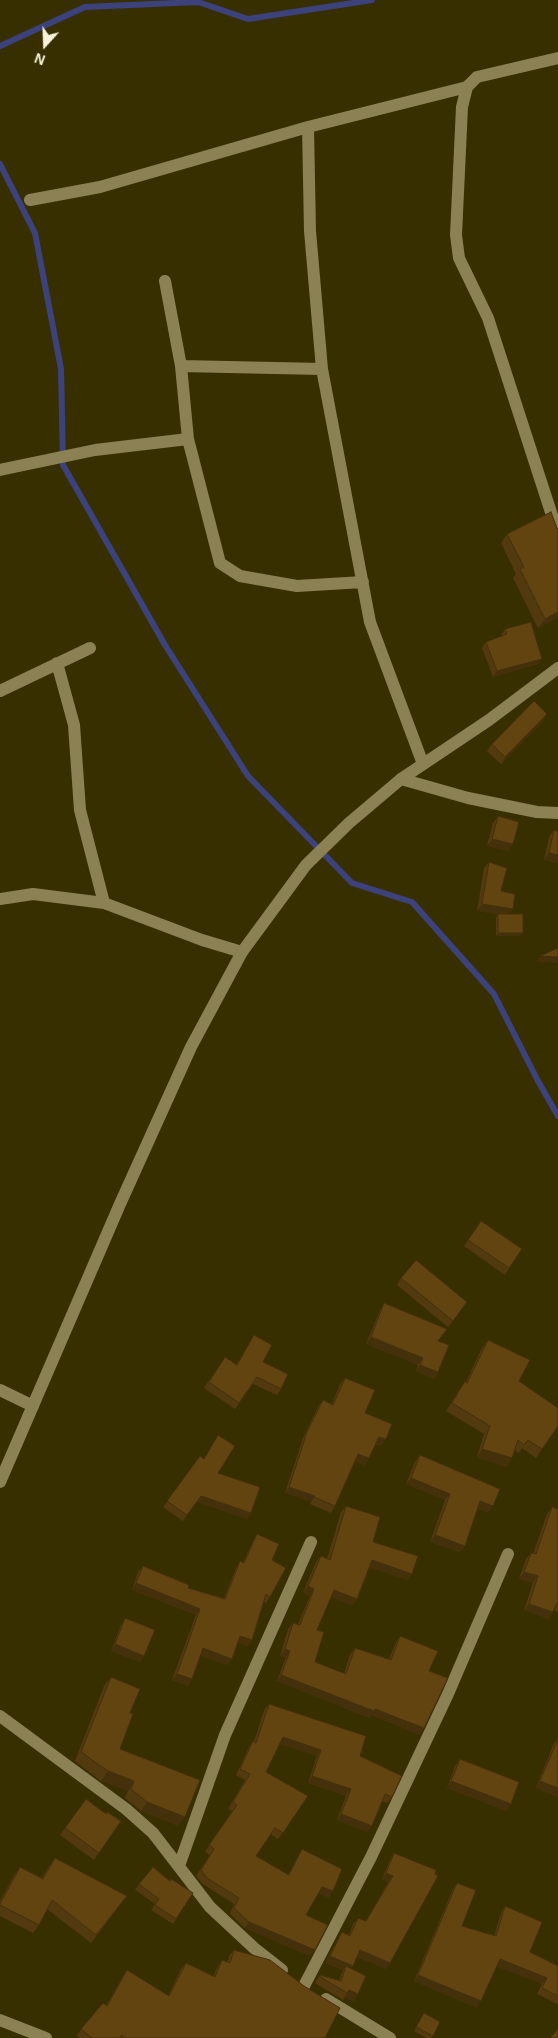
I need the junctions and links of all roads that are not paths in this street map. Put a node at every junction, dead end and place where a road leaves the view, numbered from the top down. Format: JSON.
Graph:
{"nodes":[{"id":1,"x":558,"y":58,"type":"edge"},
{"id":2,"x":467,"y":87,"type":"junction"},
{"id":3,"x":308,"y":128,"type":"junction"},
{"id":4,"x":30,"y":200,"type":"dead end"},
{"id":5,"x":165,"y":281,"type":"dead end"},
{"id":6,"x":182,"y":366,"type":"junction"},
{"id":7,"x":322,"y":369,"type":"junction"},
{"id":8,"x":188,"y":439,"type":"junction"},
{"id":9,"x":0,"y":470,"type":"edge"},
{"id":10,"x":558,"y":534,"type":"edge"},
{"id":11,"x":363,"y":582,"type":"junction"},
{"id":12,"x":90,"y":648,"type":"dead end"},
{"id":13,"x":57,"y":664,"type":"junction"},
{"id":14,"x":558,"y":668,"type":"edge"},
{"id":15,"x":0,"y":691,"type":"edge"},
{"id":16,"x":423,"y":764,"type":"junction"},
{"id":17,"x":401,"y":779,"type":"junction"},
{"id":18,"x":558,"y":813,"type":"edge"},
{"id":19,"x":0,"y":899,"type":"edge"},
{"id":20,"x":104,"y":904,"type":"junction"},
{"id":21,"x":242,"y":952,"type":"junction"},
{"id":22,"x":0,"y":1390,"type":"edge"},
{"id":23,"x":33,"y":1406,"type":"junction"},
{"id":24,"x":0,"y":1482,"type":"edge"},
{"id":25,"x":311,"y":1542,"type":"dead end"},
{"id":26,"x":508,"y":1554,"type":"dead end"},
{"id":27,"x":0,"y":1716,"type":"edge"},
{"id":28,"x":179,"y":1866,"type":"junction"},
{"id":29,"x":297,"y":1981,"type":"junction"},
{"id":30,"x":0,"y":2020,"type":"edge"},
{"id":31,"x":46,"y":2038,"type":"edge"},
{"id":32,"x":390,"y":2038,"type":"edge"}],
"edges":[{"from":1,"to":2,"type":"street"},
{"from":2,"to":3,"type":"street"},
{"from":2,"to":10,"type":"street"},
{"from":3,"to":4,"type":"street"},
{"from":3,"to":7,"type":"street"},
{"from":5,"to":6,"type":"street"},
{"from":6,"to":7,"type":"street"},
{"from":6,"to":8,"type":"street"},
{"from":7,"to":11,"type":"street"},
{"from":8,"to":9,"type":"street"},
{"from":8,"to":11,"type":"street"},
{"from":11,"to":16,"type":"street"},
{"from":12,"to":13,"type":"street"},
{"from":13,"to":15,"type":"street"},
{"from":13,"to":20,"type":"street"},
{"from":14,"to":16,"type":"street"},
{"from":16,"to":17,"type":"street"},
{"from":17,"to":18,"type":"street"},
{"from":17,"to":21,"type":"street"},
{"from":19,"to":20,"type":"street"},
{"from":20,"to":21,"type":"street"},
{"from":21,"to":23,"type":"street"},
{"from":22,"to":23,"type":"street"},
{"from":23,"to":24,"type":"street"},
{"from":25,"to":28,"type":"street"},
{"from":26,"to":29,"type":"street"},
{"from":27,"to":28,"type":"street"},
{"from":28,"to":29,"type":"street"},
{"from":29,"to":32,"type":"street"},
{"from":30,"to":31,"type":"street"}]}
